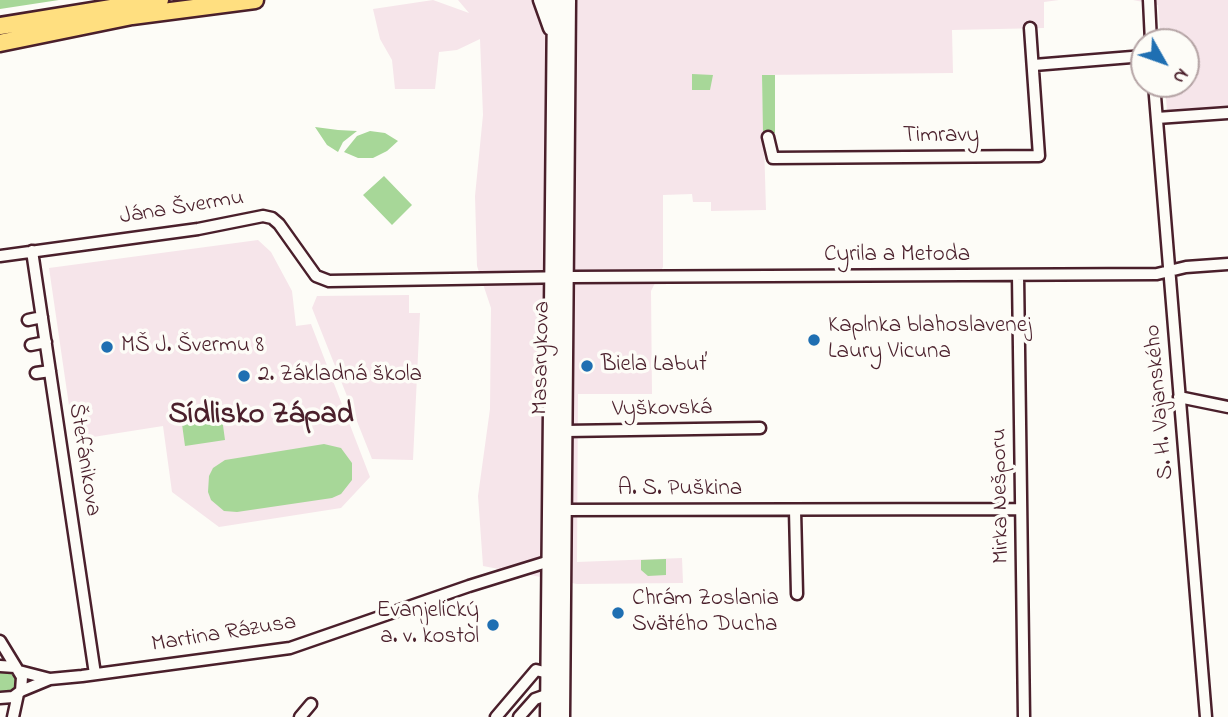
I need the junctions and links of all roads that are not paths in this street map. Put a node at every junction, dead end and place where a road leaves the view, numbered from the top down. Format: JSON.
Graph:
{"nodes":[{"id":1,"x":160,"y":0,"type":"edge"},
{"id":2,"x":255,"y":0,"type":"edge"},
{"id":3,"x":541,"y":0,"type":"edge"},
{"id":4,"x":555,"y":0,"type":"edge"},
{"id":5,"x":568,"y":0,"type":"edge"},
{"id":6,"x":575,"y":0,"type":"edge"},
{"id":7,"x":1149,"y":1,"type":"edge"},
{"id":8,"x":0,"y":26,"type":"edge"},
{"id":9,"x":1030,"y":27,"type":"dead end"},
{"id":10,"x":1150,"y":28,"type":"edge"},
{"id":11,"x":568,"y":31,"type":"junction"},
{"id":12,"x":555,"y":42,"type":"junction"},
{"id":13,"x":0,"y":43,"type":"edge"},
{"id":14,"x":1130,"y":57,"type":"edge"},
{"id":15,"x":1034,"y":65,"type":"junction"},
{"id":16,"x":1155,"y":98,"type":"edge"},
{"id":17,"x":1228,"y":113,"type":"edge"},
{"id":18,"x":1157,"y":118,"type":"junction"},
{"id":19,"x":768,"y":137,"type":"dead end"},
{"id":20,"x":32,"y":251,"type":"junction"},
{"id":21,"x":0,"y":256,"type":"edge"},
{"id":22,"x":1228,"y":264,"type":"edge"},
{"id":23,"x":1169,"y":271,"type":"junction"},
{"id":24,"x":1018,"y":275,"type":"junction"},
{"id":25,"x":559,"y":277,"type":"junction"},
{"id":26,"x":42,"y":317,"type":"junction"},
{"id":27,"x":27,"y":320,"type":"dead end"},
{"id":28,"x":46,"y":341,"type":"junction"},
{"id":29,"x":32,"y":345,"type":"dead end"},
{"id":30,"x":50,"y":371,"type":"junction"},
{"id":31,"x":36,"y":373,"type":"dead end"},
{"id":32,"x":558,"y":388,"type":"junction"},
{"id":33,"x":1179,"y":397,"type":"junction"},
{"id":34,"x":55,"y":400,"type":"junction"},
{"id":35,"x":42,"y":402,"type":"dead end"},
{"id":36,"x":1228,"y":407,"type":"edge"},
{"id":37,"x":760,"y":428,"type":"dead end"},
{"id":38,"x":59,"y":429,"type":"junction"},
{"id":39,"x":565,"y":430,"type":"junction"},
{"id":40,"x":46,"y":431,"type":"dead end"},
{"id":41,"x":1021,"y":509,"type":"junction"},
{"id":42,"x":558,"y":510,"type":"junction"},
{"id":43,"x":795,"y":510,"type":"junction"},
{"id":44,"x":557,"y":560,"type":"junction"},
{"id":45,"x":797,"y":594,"type":"dead end"},
{"id":46,"x":0,"y":641,"type":"edge"},
{"id":47,"x":0,"y":666,"type":"edge"},
{"id":48,"x":17,"y":669,"type":"junction"},
{"id":49,"x":542,"y":671,"type":"junction"},
{"id":50,"x":95,"y":674,"type":"junction"},
{"id":51,"x":50,"y":679,"type":"junction"},
{"id":52,"x":562,"y":686,"type":"junction"},
{"id":53,"x":19,"y":693,"type":"junction"},
{"id":54,"x":547,"y":696,"type":"junction"},
{"id":55,"x":0,"y":698,"type":"edge"},
{"id":56,"x":311,"y":704,"type":"dead end"},
{"id":57,"x":11,"y":717,"type":"edge"},
{"id":58,"x":300,"y":717,"type":"edge"},
{"id":59,"x":496,"y":717,"type":"edge"},
{"id":60,"x":519,"y":717,"type":"edge"},
{"id":61,"x":548,"y":717,"type":"edge"},
{"id":62,"x":562,"y":717,"type":"edge"},
{"id":63,"x":1024,"y":717,"type":"edge"},
{"id":64,"x":1206,"y":717,"type":"edge"}],
"edges":[{"from":1,"to":8,"type":"main road"},
{"from":2,"to":13,"type":"main road"},
{"from":3,"to":12,"type":"main road"},
{"from":4,"to":12,"type":"main road","name":"Masarykova"},
{"from":5,"to":11,"type":"main road","name":"Masarykova"},
{"from":6,"to":11,"type":"main road"},
{"from":7,"to":10,"type":"street"},
{"from":9,"to":15,"type":"street","name":"Timravy"},
{"from":11,"to":25,"type":"main road","name":"Masarykova"},
{"from":12,"to":25,"type":"main road","name":"Masarykova"},
{"from":14,"to":15,"type":"street"},
{"from":15,"to":19,"type":"street","name":"Timravy"},
{"from":16,"to":18,"type":"street","name":"S. H. Vajanského"},
{"from":17,"to":18,"type":"street"},
{"from":18,"to":23,"type":"street","name":"S. H. Vajanského"},
{"from":20,"to":21,"type":"street","name":"Jána Švermu"},
{"from":20,"to":25,"type":"street","name":"Jána Švermu"},
{"from":20,"to":26,"type":"street","name":"Štefánikova"},
{"from":22,"to":23,"type":"street","name":"Cyrila a Metoda"},
{"from":23,"to":24,"type":"street","name":"Cyrila a Metoda"},
{"from":23,"to":33,"type":"street","name":"S. H. Vajanského"},
{"from":24,"to":25,"type":"street","name":"Cyrila a Metoda"},
{"from":24,"to":41,"type":"street","name":"Mirka Nešporu"},
{"from":25,"to":32,"type":"main road","name":"Masarykova"},
{"from":26,"to":27,"type":"street"},
{"from":26,"to":28,"type":"street","name":"Štefánikova"},
{"from":28,"to":29,"type":"street"},
{"from":28,"to":30,"type":"street","name":"Štefánikova"},
{"from":30,"to":31,"type":"street"},
{"from":30,"to":34,"type":"street","name":"Štefánikova"},
{"from":32,"to":39,"type":"main road","name":"Masarykova"},
{"from":32,"to":42,"type":"main road","name":"Masarykova"},
{"from":33,"to":36,"type":"street"},
{"from":33,"to":64,"type":"street","name":"S. H. Vajanského"},
{"from":34,"to":35,"type":"street"},
{"from":34,"to":38,"type":"street","name":"Štefánikova"},
{"from":37,"to":39,"type":"street","name":"Vyškovská"},
{"from":38,"to":40,"type":"street"},
{"from":38,"to":50,"type":"street","name":"Štefánikova"},
{"from":39,"to":42,"type":"main road","name":"Masarykova"},
{"from":41,"to":43,"type":"street","name":"A. S. Puškina"},
{"from":41,"to":63,"type":"street","name":"Mirka Nešporu"},
{"from":42,"to":43,"type":"street","name":"A. S. Puškina"},
{"from":42,"to":44,"type":"main road","name":"Masarykova"},
{"from":43,"to":45,"type":"street"},
{"from":44,"to":49,"type":"main road","name":"Masarykova"},
{"from":44,"to":50,"type":"street","name":"Martina Rázusa"},
{"from":44,"to":52,"type":"main road","name":"Masarykova"},
{"from":46,"to":48,"type":"street"},
{"from":47,"to":48,"type":"street","name":"Martina Rázusa"},
{"from":48,"to":51,"type":"street","name":"Martina Rázusa"},
{"from":48,"to":53,"type":"street"},
{"from":49,"to":52,"type":"street"},
{"from":49,"to":54,"type":"main road","name":"Masarykova"},
{"from":49,"to":59,"type":"street"},
{"from":50,"to":51,"type":"street","name":"Martina Rázusa"},
{"from":51,"to":53,"type":"street"},
{"from":52,"to":54,"type":"street"},
{"from":52,"to":62,"type":"main road","name":"Masarykova"},
{"from":53,"to":55,"type":"street"},
{"from":53,"to":57,"type":"street"},
{"from":54,"to":60,"type":"street"},
{"from":54,"to":61,"type":"main road","name":"Masarykova"},
{"from":55,"to":57,"type":"street"},
{"from":56,"to":58,"type":"street"}]}
